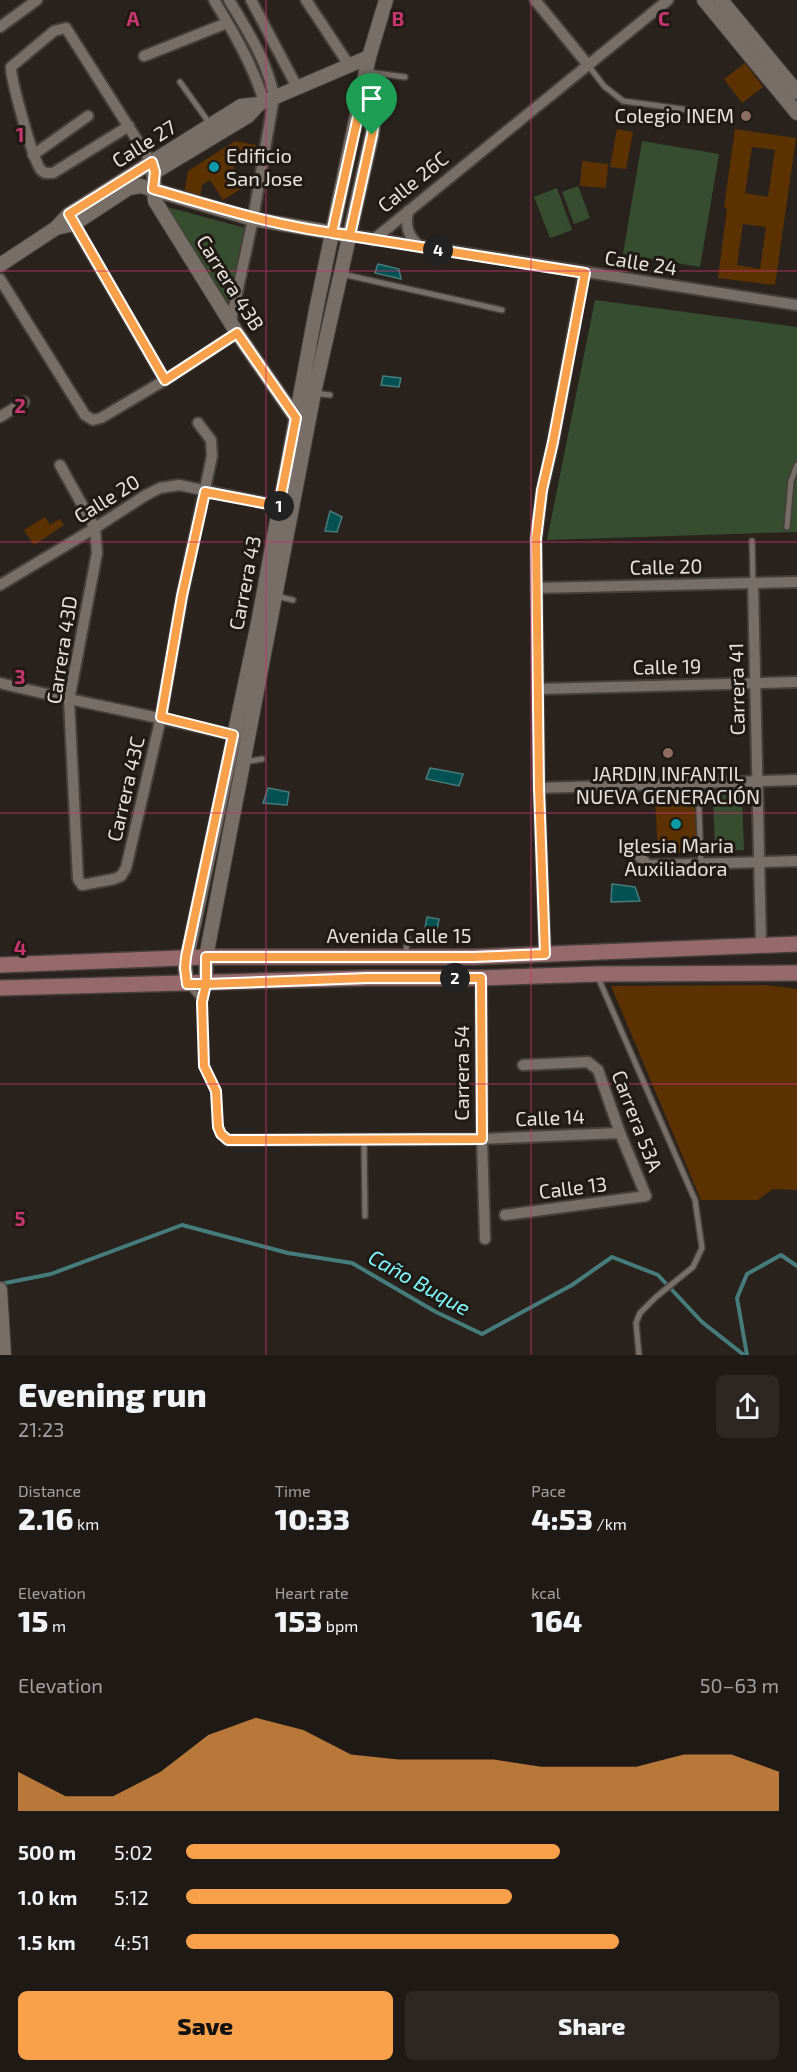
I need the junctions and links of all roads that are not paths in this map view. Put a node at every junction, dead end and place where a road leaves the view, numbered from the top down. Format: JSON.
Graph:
{"nodes":[{"id":1,"x":38,"y":0,"type":"edge"},
{"id":2,"x":214,"y":0,"type":"edge"},
{"id":3,"x":229,"y":0,"type":"edge"},
{"id":4,"x":252,"y":0,"type":"edge"},
{"id":5,"x":306,"y":0,"type":"edge"},
{"id":6,"x":386,"y":0,"type":"edge"},
{"id":7,"x":535,"y":0,"type":"edge"},
{"id":8,"x":668,"y":0,"type":"edge"},
{"id":9,"x":704,"y":0,"type":"edge"},
{"id":10,"x":721,"y":0,"type":"edge"},
{"id":11,"x":227,"y":23,"type":"junction"},
{"id":12,"x":0,"y":27,"type":"edge"},
{"id":13,"x":144,"y":56,"type":"dead end"},
{"id":14,"x":369,"y":57,"type":"junction"},
{"id":15,"x":349,"y":65,"type":"junction"},
{"id":16,"x":588,"y":65,"type":"junction"},
{"id":17,"x":366,"y":71,"type":"junction"},
{"id":18,"x":405,"y":77,"type":"dead end"},
{"id":19,"x":180,"y":82,"type":"dead end"},
{"id":20,"x":297,"y":87,"type":"junction"},
{"id":21,"x":791,"y":87,"type":"edge"},
{"id":22,"x":363,"y":94,"type":"junction"},
{"id":23,"x":266,"y":101,"type":"junction"},
{"id":24,"x":704,"y":112,"type":"dead end"},
{"id":25,"x":797,"y":113,"type":"edge"},
{"id":26,"x":88,"y":116,"type":"dead end"},
{"id":27,"x":211,"y":125,"type":"junction"},
{"id":28,"x":129,"y":126,"type":"junction"},
{"id":29,"x":33,"y":155,"type":"junction"},
{"id":30,"x":153,"y":167,"type":"junction"},
{"id":31,"x":135,"y":186,"type":"joint"},
{"id":32,"x":153,"y":189,"type":"junction"},
{"id":33,"x":408,"y":211,"type":"junction"},
{"id":34,"x":72,"y":219,"type":"junction"},
{"id":35,"x":254,"y":219,"type":"junction"},
{"id":36,"x":332,"y":233,"type":"junction"},
{"id":37,"x":350,"y":235,"type":"junction"},
{"id":38,"x":373,"y":240,"type":"junction"},
{"id":39,"x":421,"y":247,"type":"junction"},
{"id":40,"x":0,"y":265,"type":"edge"},
{"id":41,"x":585,"y":273,"type":"junction"},
{"id":42,"x":340,"y":274,"type":"junction"},
{"id":43,"x":0,"y":279,"type":"edge"},
{"id":44,"x":797,"y":305,"type":"edge"},
{"id":45,"x":502,"y":310,"type":"dead end"},
{"id":46,"x":234,"y":327,"type":"junction"},
{"id":47,"x":165,"y":380,"type":"junction"},
{"id":48,"x":307,"y":392,"type":"junction"},
{"id":49,"x":330,"y":395,"type":"dead end"},
{"id":50,"x":24,"y":402,"type":"dead end"},
{"id":51,"x":0,"y":417,"type":"edge"},
{"id":52,"x":296,"y":418,"type":"junction"},
{"id":53,"x":198,"y":423,"type":"dead end"},
{"id":54,"x":60,"y":465,"type":"dead end"},
{"id":55,"x":797,"y":465,"type":"edge"},
{"id":56,"x":205,"y":492,"type":"junction"},
{"id":57,"x":279,"y":506,"type":"junction"},
{"id":58,"x":788,"y":527,"type":"dead end"},
{"id":59,"x":95,"y":528,"type":"junction"},
{"id":60,"x":752,"y":541,"type":"dead end"},
{"id":61,"x":797,"y":582,"type":"edge"},
{"id":62,"x":753,"y":583,"type":"junction"},
{"id":63,"x":0,"y":585,"type":"edge"},
{"id":64,"x":536,"y":588,"type":"junction"},
{"id":65,"x":270,"y":594,"type":"junction"},
{"id":66,"x":293,"y":600,"type":"dead end"},
{"id":67,"x":797,"y":682,"type":"edge"},
{"id":68,"x":0,"y":683,"type":"edge"},
{"id":69,"x":755,"y":683,"type":"junction"},
{"id":70,"x":538,"y":689,"type":"junction"},
{"id":71,"x":69,"y":700,"type":"junction"},
{"id":72,"x":161,"y":717,"type":"junction"},
{"id":73,"x":233,"y":735,"type":"junction"},
{"id":74,"x":262,"y":759,"type":"dead end"},
{"id":75,"x":243,"y":762,"type":"junction"},
{"id":76,"x":797,"y":780,"type":"edge"},
{"id":77,"x":757,"y":781,"type":"junction"},
{"id":78,"x":698,"y":783,"type":"junction"},
{"id":79,"x":539,"y":788,"type":"junction"},
{"id":80,"x":640,"y":850,"type":"dead end"},
{"id":81,"x":797,"y":861,"type":"edge"},
{"id":82,"x":758,"y":862,"type":"junction"},
{"id":83,"x":701,"y":864,"type":"junction"},
{"id":84,"x":114,"y":879,"type":"joint"},
{"id":85,"x":408,"y":939,"type":"dead end"},
{"id":86,"x":761,"y":944,"type":"junction"},
{"id":87,"x":797,"y":944,"type":"edge"},
{"id":88,"x":545,"y":954,"type":"junction"},
{"id":89,"x":186,"y":957,"type":"junction"},
{"id":90,"x":206,"y":957,"type":"junction"},
{"id":91,"x":404,"y":957,"type":"junction"},
{"id":92,"x":0,"y":965,"type":"edge"},
{"id":93,"x":797,"y":973,"type":"edge"},
{"id":94,"x":597,"y":974,"type":"junction"},
{"id":95,"x":481,"y":978,"type":"junction"},
{"id":96,"x":187,"y":984,"type":"junction"},
{"id":97,"x":206,"y":984,"type":"junction"},
{"id":98,"x":0,"y":988,"type":"edge"},
{"id":99,"x":202,"y":1002,"type":"junction"},
{"id":100,"x":523,"y":1065,"type":"dead end"},
{"id":101,"x":620,"y":1133,"type":"junction"},
{"id":102,"x":364,"y":1139,"type":"junction"},
{"id":103,"x":482,"y":1139,"type":"junction"},
{"id":104,"x":228,"y":1140,"type":"joint"},
{"id":105,"x":645,"y":1197,"type":"joint"},
{"id":106,"x":505,"y":1215,"type":"dead end"},
{"id":107,"x":364,"y":1216,"type":"dead end"},
{"id":108,"x":485,"y":1239,"type":"dead end"},
{"id":109,"x":0,"y":1294,"type":"edge"},
{"id":110,"x":4,"y":1355,"type":"edge"},
{"id":111,"x":639,"y":1355,"type":"edge"}],
"edges":[{"from":1,"to":12,"type":"street"},
{"from":2,"to":11,"type":"street"},
{"from":3,"to":23,"type":"street"},
{"from":4,"to":20,"type":"street"},
{"from":5,"to":15,"type":"street"},
{"from":6,"to":14,"type":"street"},
{"from":7,"to":16,"type":"street"},
{"from":8,"to":16,"type":"street","name":"Calle 26C"},
{"from":9,"to":21,"type":"street"},
{"from":10,"to":21,"type":"street"},
{"from":11,"to":13,"type":"street"},
{"from":11,"to":23,"type":"street"},
{"from":14,"to":15,"type":"street","name":"Calle 27"},
{"from":14,"to":17,"type":"street","name":"Carrera 43"},
{"from":15,"to":20,"type":"street","name":"Calle 27"},
{"from":16,"to":24,"type":"lane"},
{"from":16,"to":33,"type":"street","name":"Calle 26C"},
{"from":17,"to":18,"type":"lane"},
{"from":17,"to":22,"type":"street","name":"Carrera 43"},
{"from":19,"to":27,"type":"lane"},
{"from":20,"to":23,"type":"street","name":"Calle 27"},
{"from":21,"to":25,"type":"street"},
{"from":22,"to":36,"type":"street","name":"Carrera 43"},
{"from":22,"to":37,"type":"street","name":"Carrera 43"},
{"from":23,"to":27,"type":"street","name":"Calle 27"},
{"from":23,"to":30,"type":"street","name":"Calle 27"},
{"from":23,"to":35,"type":"street"},
{"from":26,"to":29,"type":"street"},
{"from":27,"to":30,"type":"street","name":"Calle 27"},
{"from":28,"to":29,"type":"street"},
{"from":28,"to":29,"type":"street"},
{"from":28,"to":30,"type":"street"},
{"from":30,"to":32,"type":"street","name":"Carrera 43B"},
{"from":30,"to":34,"type":"street","name":"Calle 27"},
{"from":31,"to":32,"type":"street","name":"Calle 26C"},
{"from":31,"to":34,"type":"street","name":"Calle 27"},
{"from":32,"to":35,"type":"street","name":"Calle 26C"},
{"from":32,"to":46,"type":"street","name":"Carrera 43B"},
{"from":33,"to":38,"type":"street","name":"Calle 26C"},
{"from":33,"to":39,"type":"street"},
{"from":34,"to":40,"type":"street","name":"Calle 27"},
{"from":34,"to":47,"type":"street"},
{"from":35,"to":36,"type":"street","name":"Calle 26C"},
{"from":35,"to":46,"type":"street"},
{"from":36,"to":37,"type":"street","name":"Calle 26C"},
{"from":36,"to":48,"type":"street","name":"Carrera 43"},
{"from":37,"to":38,"type":"street","name":"Calle 26C"},
{"from":37,"to":42,"type":"street","name":"Carrera 43"},
{"from":38,"to":39,"type":"street","name":"Calle 24"},
{"from":39,"to":41,"type":"street","name":"Calle 24"},
{"from":41,"to":44,"type":"street","name":"Calle 24"},
{"from":41,"to":64,"type":"street"},
{"from":42,"to":45,"type":"lane"},
{"from":42,"to":48,"type":"street","name":"Carrera 43"},
{"from":43,"to":47,"type":"street"},
{"from":46,"to":47,"type":"street"},
{"from":46,"to":52,"type":"street","name":"Carrera 43B"},
{"from":48,"to":49,"type":"lane"},
{"from":48,"to":52,"type":"street","name":"Carrera 43"},
{"from":48,"to":65,"type":"street","name":"Carrera 43"},
{"from":50,"to":51,"type":"street"},
{"from":52,"to":57,"type":"street","name":"Carrera 43"},
{"from":53,"to":56,"type":"street","name":"Carrera 43C"},
{"from":54,"to":59,"type":"street","name":"Carrera 43D"},
{"from":55,"to":58,"type":"lane"},
{"from":56,"to":57,"type":"street","name":"Calle 20"},
{"from":56,"to":59,"type":"street","name":"Calle 20"},
{"from":56,"to":72,"type":"street","name":"Carrera 43C"},
{"from":57,"to":65,"type":"street","name":"Carrera 43"},
{"from":59,"to":63,"type":"street","name":"Calle 20"},
{"from":59,"to":71,"type":"street","name":"Carrera 43D"},
{"from":60,"to":62,"type":"lane","name":"Carrera 41"},
{"from":61,"to":62,"type":"street","name":"Calle 20"},
{"from":62,"to":64,"type":"street","name":"Calle 20"},
{"from":62,"to":69,"type":"street","name":"Carrera 41"},
{"from":64,"to":70,"type":"street"},
{"from":65,"to":66,"type":"lane"},
{"from":65,"to":73,"type":"street","name":"Carrera 43"},
{"from":65,"to":75,"type":"street","name":"Carrera 43"},
{"from":67,"to":69,"type":"street","name":"Calle 19"},
{"from":68,"to":71,"type":"street"},
{"from":69,"to":70,"type":"street","name":"Calle 19"},
{"from":69,"to":77,"type":"street","name":"Carrera 41"},
{"from":70,"to":79,"type":"street"},
{"from":71,"to":72,"type":"street"},
{"from":71,"to":84,"type":"street","name":"Carrera 43D"},
{"from":72,"to":73,"type":"street"},
{"from":72,"to":84,"type":"street","name":"Carrera 43C"},
{"from":73,"to":89,"type":"street","name":"Carrera 43"},
{"from":74,"to":75,"type":"lane"},
{"from":75,"to":90,"type":"street","name":"Carrera 43"},
{"from":76,"to":77,"type":"street"},
{"from":77,"to":78,"type":"street"},
{"from":77,"to":82,"type":"street","name":"Carrera 41"},
{"from":78,"to":79,"type":"street"},
{"from":78,"to":83,"type":"lane"},
{"from":79,"to":88,"type":"street"},
{"from":80,"to":83,"type":"street"},
{"from":81,"to":82,"type":"street"},
{"from":82,"to":83,"type":"street"},
{"from":82,"to":86,"type":"street","name":"Carrera 41"},
{"from":85,"to":91,"type":"lane"},
{"from":86,"to":87,"type":"main road","name":"Avenida Calle 15"},
{"from":86,"to":88,"type":"main road","name":"Avenida Calle 15"},
{"from":88,"to":91,"type":"main road","name":"Avenida Calle 15"},
{"from":89,"to":90,"type":"main road","name":"Avenida Calle 15"},
{"from":89,"to":92,"type":"main road","name":"Avenida Calle 15"},
{"from":89,"to":96,"type":"street","name":"Carrera 43"},
{"from":90,"to":91,"type":"main road","name":"Avenida Calle 15"},
{"from":90,"to":97,"type":"street","name":"Carrera 43"},
{"from":93,"to":94,"type":"main road"},
{"from":94,"to":95,"type":"main road"},
{"from":94,"to":111,"type":"lane"},
{"from":95,"to":97,"type":"main road"},
{"from":95,"to":103,"type":"street","name":"Carrera 54"},
{"from":96,"to":97,"type":"main road"},
{"from":96,"to":98,"type":"main road"},
{"from":96,"to":99,"type":"lane"},
{"from":97,"to":99,"type":"lane","name":"Carrera 43"},
{"from":99,"to":104,"type":"lane","name":"Carrera 43"},
{"from":100,"to":101,"type":"street","name":"Carrera 53A"},
{"from":101,"to":103,"type":"street","name":"Calle 14"},
{"from":101,"to":105,"type":"street","name":"Carrera 53A"},
{"from":102,"to":103,"type":"street","name":"Calle 14"},
{"from":102,"to":104,"type":"street","name":"Calle 14"},
{"from":102,"to":107,"type":"lane"},
{"from":103,"to":108,"type":"street","name":"Carrera 54"},
{"from":105,"to":106,"type":"street","name":"Calle 13"},
{"from":109,"to":110,"type":"street"}]}
